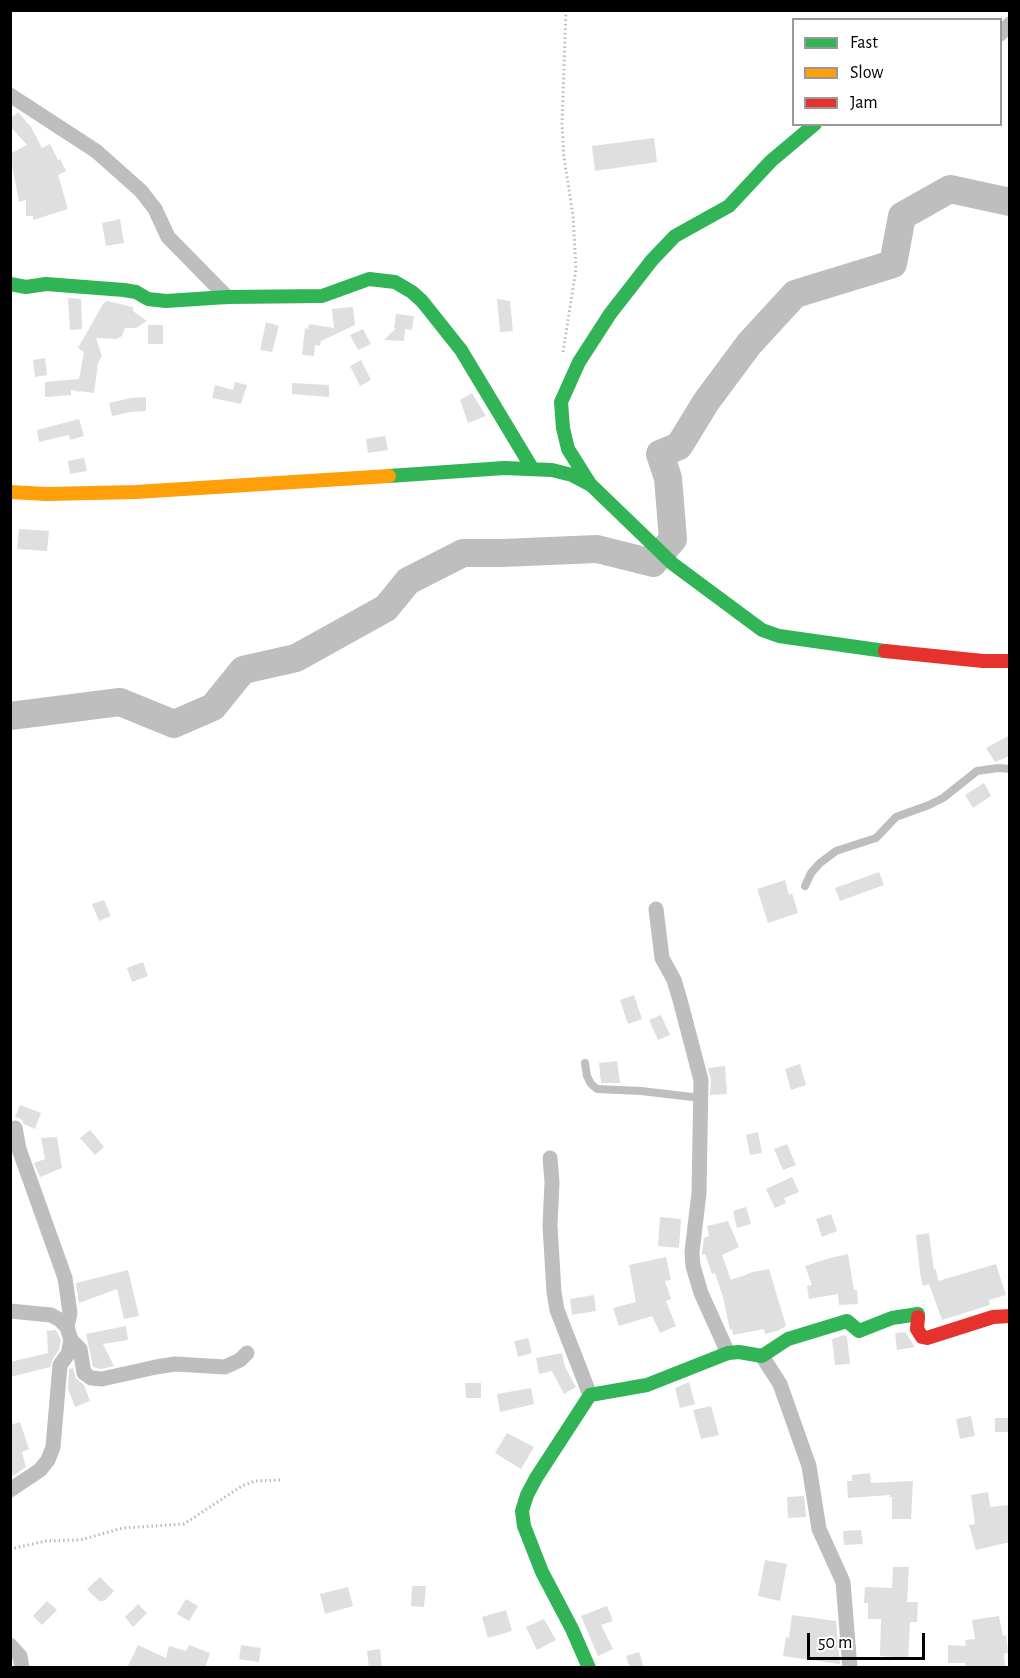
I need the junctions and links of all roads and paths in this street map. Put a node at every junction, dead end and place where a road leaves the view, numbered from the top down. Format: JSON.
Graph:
{"nodes":[{"id":1,"x":566,"y":10,"type":"edge"},
{"id":2,"x":10,"y":95,"type":"edge"},
{"id":3,"x":812,"y":126,"type":"edge"},
{"id":4,"x":10,"y":284,"type":"edge"},
{"id":5,"x":227,"y":297,"type":"junction"},
{"id":6,"x":562,"y":357,"type":"dead end"},
{"id":7,"x":532,"y":468,"type":"junction"},
{"id":8,"x":591,"y":485,"type":"junction"},
{"id":9,"x":10,"y":492,"type":"edge"},
{"id":10,"x":1009,"y":662,"type":"edge"},
{"id":11,"x":1010,"y":769,"type":"edge"},
{"id":12,"x":805,"y":886,"type":"dead end"},
{"id":13,"x":656,"y":909,"type":"dead end"},
{"id":14,"x":585,"y":1063,"type":"dead end"},
{"id":15,"x":701,"y":1098,"type":"junction"},
{"id":16,"x":15,"y":1128,"type":"dead end"},
{"id":17,"x":550,"y":1158,"type":"dead end"},
{"id":18,"x":10,"y":1311,"type":"edge"},
{"id":19,"x":1010,"y":1316,"type":"edge"},
{"id":20,"x":69,"y":1334,"type":"junction"},
{"id":21,"x":247,"y":1353,"type":"dead end"},
{"id":22,"x":728,"y":1353,"type":"junction"},
{"id":23,"x":762,"y":1356,"type":"junction"},
{"id":24,"x":590,"y":1395,"type":"junction"},
{"id":25,"x":283,"y":1480,"type":"dead end"},
{"id":26,"x":10,"y":1490,"type":"edge"},
{"id":27,"x":10,"y":1549,"type":"edge"},
{"id":28,"x":10,"y":1645,"type":"edge"},
{"id":29,"x":22,"y":1668,"type":"edge"},
{"id":30,"x":589,"y":1668,"type":"edge"},
{"id":31,"x":850,"y":1668,"type":"edge"}],
"edges":[{"from":1,"to":6,"type":"path"},
{"from":2,"to":5,"type":"street"},
{"from":3,"to":8,"type":"street"},
{"from":4,"to":5,"type":"street"},
{"from":5,"to":7,"type":"street"},
{"from":7,"to":8,"type":"street"},
{"from":7,"to":9,"type":"street"},
{"from":8,"to":10,"type":"street"},
{"from":11,"to":12,"type":"lane"},
{"from":13,"to":15,"type":"street"},
{"from":14,"to":15,"type":"lane"},
{"from":15,"to":22,"type":"street"},
{"from":16,"to":20,"type":"street"},
{"from":17,"to":24,"type":"street"},
{"from":18,"to":20,"type":"street"},
{"from":19,"to":23,"type":"street"},
{"from":20,"to":21,"type":"street"},
{"from":20,"to":26,"type":"street"},
{"from":22,"to":23,"type":"street"},
{"from":22,"to":24,"type":"street"},
{"from":23,"to":31,"type":"street"},
{"from":24,"to":30,"type":"street"},
{"from":25,"to":27,"type":"path"},
{"from":28,"to":29,"type":"street"}]}
